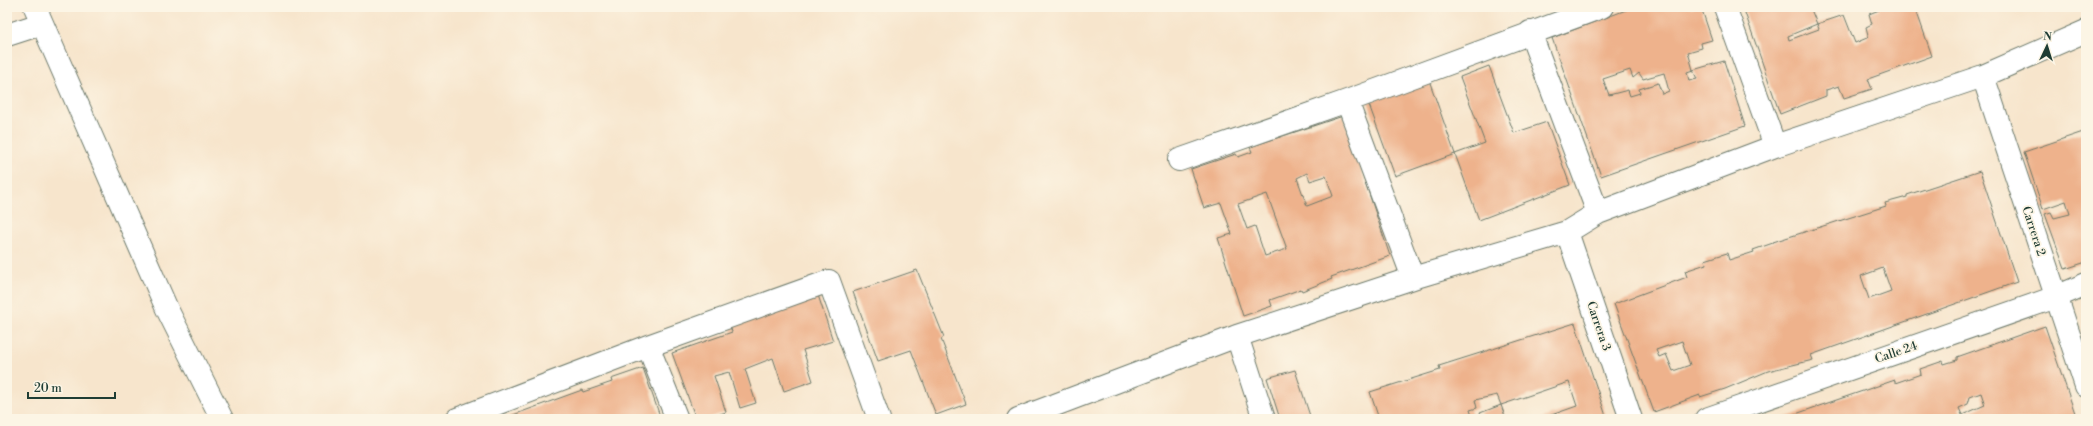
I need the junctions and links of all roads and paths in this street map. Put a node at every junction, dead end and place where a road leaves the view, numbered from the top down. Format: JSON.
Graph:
{"nodes":[{"id":1,"x":1602,"y":7,"type":"edge"},
{"id":2,"x":1724,"y":7,"type":"edge"},
{"id":3,"x":38,"y":16,"type":"edge"},
{"id":4,"x":2086,"y":31,"type":"edge"},
{"id":5,"x":1530,"y":32,"type":"junction"},
{"id":6,"x":7,"y":35,"type":"edge"},
{"id":7,"x":1983,"y":76,"type":"junction"},
{"id":8,"x":1348,"y":101,"type":"junction"},
{"id":9,"x":1775,"y":146,"type":"junction"},
{"id":10,"x":1179,"y":160,"type":"dead end"},
{"id":11,"x":1598,"y":213,"type":"junction"},
{"id":12,"x":1568,"y":232,"type":"junction"},
{"id":13,"x":1413,"y":278,"type":"junction"},
{"id":14,"x":2086,"y":284,"type":"edge"},
{"id":15,"x":2056,"y":297,"type":"junction"},
{"id":16,"x":1237,"y":336,"type":"junction"},
{"id":17,"x":648,"y":346,"type":"junction"},
{"id":18,"x":2086,"y":386,"type":"edge"},
{"id":19,"x":468,"y":417,"type":"edge"},
{"id":20,"x":222,"y":419,"type":"edge"},
{"id":21,"x":677,"y":419,"type":"edge"},
{"id":22,"x":879,"y":419,"type":"edge"},
{"id":23,"x":1018,"y":419,"type":"edge"},
{"id":24,"x":1264,"y":419,"type":"edge"},
{"id":25,"x":1631,"y":419,"type":"edge"},
{"id":26,"x":1706,"y":419,"type":"edge"}],
"edges":[{"from":1,"to":5,"type":"street"},
{"from":2,"to":9,"type":"street"},
{"from":3,"to":6,"type":"street"},
{"from":3,"to":20,"type":"street"},
{"from":4,"to":7,"type":"street"},
{"from":5,"to":8,"type":"street"},
{"from":5,"to":11,"type":"street"},
{"from":7,"to":9,"type":"street"},
{"from":7,"to":15,"type":"street","name":"Carrera 2"},
{"from":8,"to":10,"type":"street"},
{"from":8,"to":13,"type":"street"},
{"from":9,"to":11,"type":"street"},
{"from":11,"to":12,"type":"street"},
{"from":12,"to":13,"type":"street"},
{"from":12,"to":25,"type":"street","name":"Carrera 3"},
{"from":13,"to":16,"type":"street"},
{"from":14,"to":15,"type":"street","name":"Calle 24"},
{"from":15,"to":18,"type":"street","name":"Carrera 2"},
{"from":15,"to":26,"type":"street","name":"Calle 24"},
{"from":16,"to":23,"type":"street"},
{"from":16,"to":24,"type":"street"},
{"from":17,"to":19,"type":"street"},
{"from":17,"to":21,"type":"street"},
{"from":17,"to":22,"type":"street"}]}
